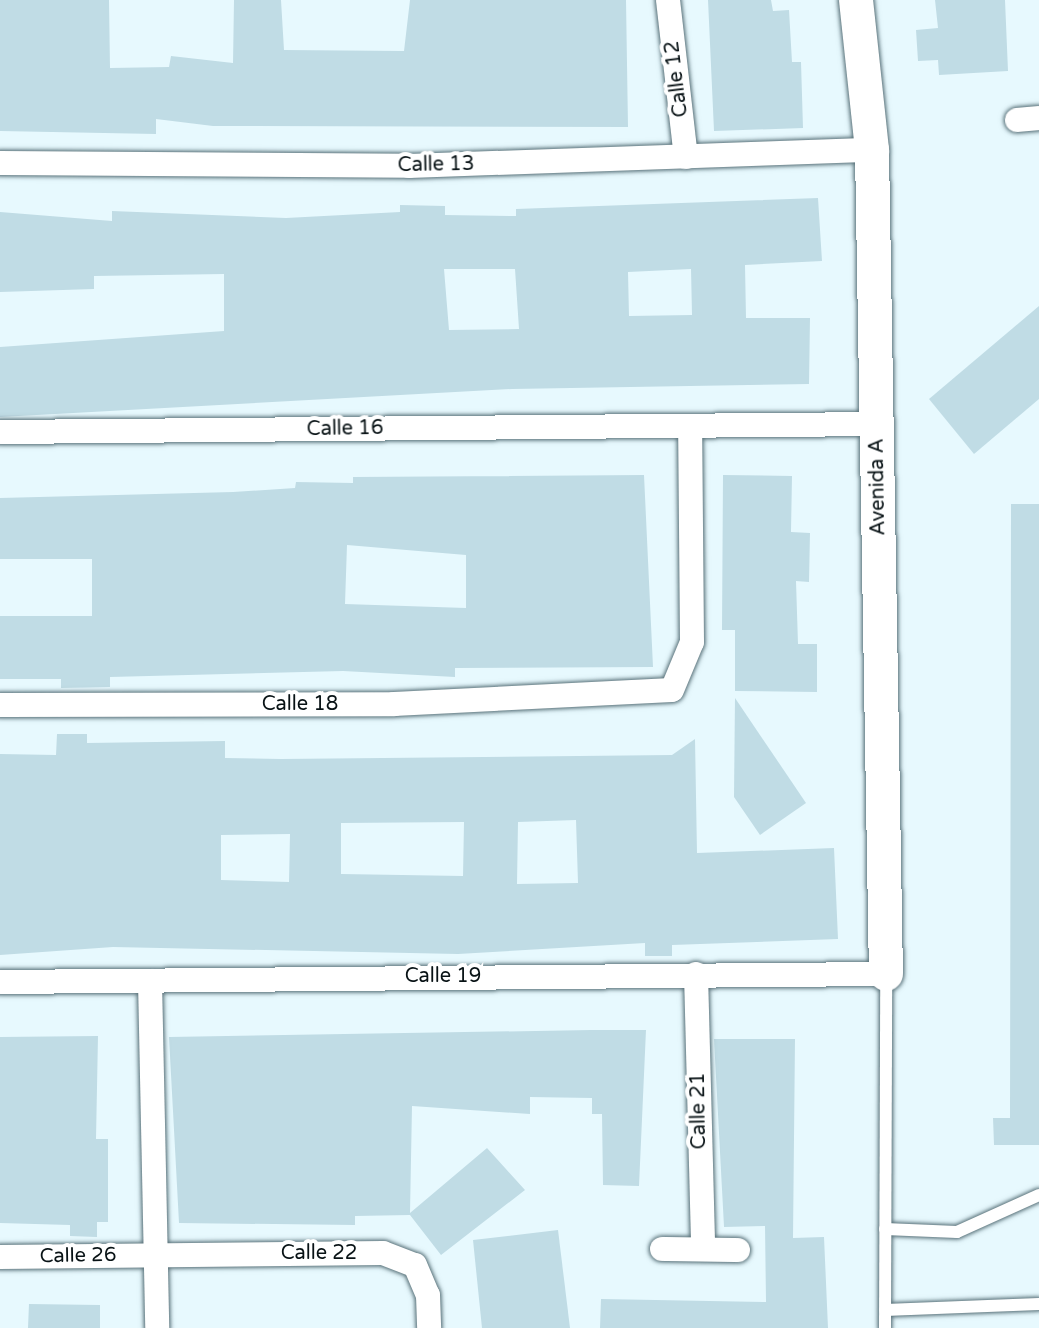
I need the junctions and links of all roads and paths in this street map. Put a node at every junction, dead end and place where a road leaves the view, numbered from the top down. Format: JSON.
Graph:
{"nodes":[{"id":1,"x":668,"y":0,"type":"edge"},
{"id":2,"x":856,"y":0,"type":"edge"},
{"id":3,"x":872,"y":150,"type":"junction"},
{"id":4,"x":686,"y":157,"type":"junction"},
{"id":5,"x":0,"y":163,"type":"edge"},
{"id":6,"x":877,"y":424,"type":"junction"},
{"id":7,"x":690,"y":427,"type":"junction"},
{"id":8,"x":0,"y":432,"type":"edge"},
{"id":9,"x":0,"y":705,"type":"edge"},
{"id":10,"x":696,"y":974,"type":"junction"},
{"id":11,"x":886,"y":974,"type":"junction"},
{"id":12,"x":150,"y":981,"type":"junction"},
{"id":13,"x":0,"y":982,"type":"edge"},
{"id":14,"x":1039,"y":1195,"type":"edge"},
{"id":15,"x":885,"y":1229,"type":"junction"},
{"id":16,"x":703,"y":1248,"type":"junction"},
{"id":17,"x":662,"y":1249,"type":"dead end"},
{"id":18,"x":738,"y":1250,"type":"dead end"},
{"id":19,"x":156,"y":1254,"type":"junction"},
{"id":20,"x":0,"y":1257,"type":"edge"},
{"id":21,"x":1039,"y":1304,"type":"edge"},
{"id":22,"x":885,"y":1310,"type":"junction"},
{"id":23,"x":157,"y":1328,"type":"edge"},
{"id":24,"x":429,"y":1328,"type":"edge"},
{"id":25,"x":885,"y":1328,"type":"edge"}],
"edges":[{"from":1,"to":4,"type":"street","name":"Calle 12"},
{"from":2,"to":3,"type":"street","name":"Avenida A"},
{"from":3,"to":4,"type":"street","name":"Calle 13"},
{"from":3,"to":6,"type":"street","name":"Avenida A"},
{"from":4,"to":5,"type":"street","name":"Calle 13"},
{"from":6,"to":7,"type":"street","name":"Calle 16"},
{"from":6,"to":11,"type":"street","name":"Avenida A"},
{"from":7,"to":8,"type":"street","name":"Calle 16"},
{"from":7,"to":9,"type":"street","name":"Calle 18"},
{"from":10,"to":11,"type":"street","name":"Calle 19"},
{"from":10,"to":12,"type":"street","name":"Calle 19"},
{"from":10,"to":16,"type":"street","name":"Calle 21"},
{"from":11,"to":15,"type":"lane"},
{"from":12,"to":13,"type":"street","name":"Calle 19"},
{"from":12,"to":19,"type":"street"},
{"from":14,"to":15,"type":"lane"},
{"from":15,"to":22,"type":"lane"},
{"from":16,"to":17,"type":"street"},
{"from":16,"to":18,"type":"street"},
{"from":19,"to":20,"type":"street","name":"Calle 26"},
{"from":19,"to":23,"type":"street"},
{"from":19,"to":24,"type":"street","name":"Calle 22"},
{"from":21,"to":22,"type":"lane"},
{"from":22,"to":25,"type":"lane"}]}
